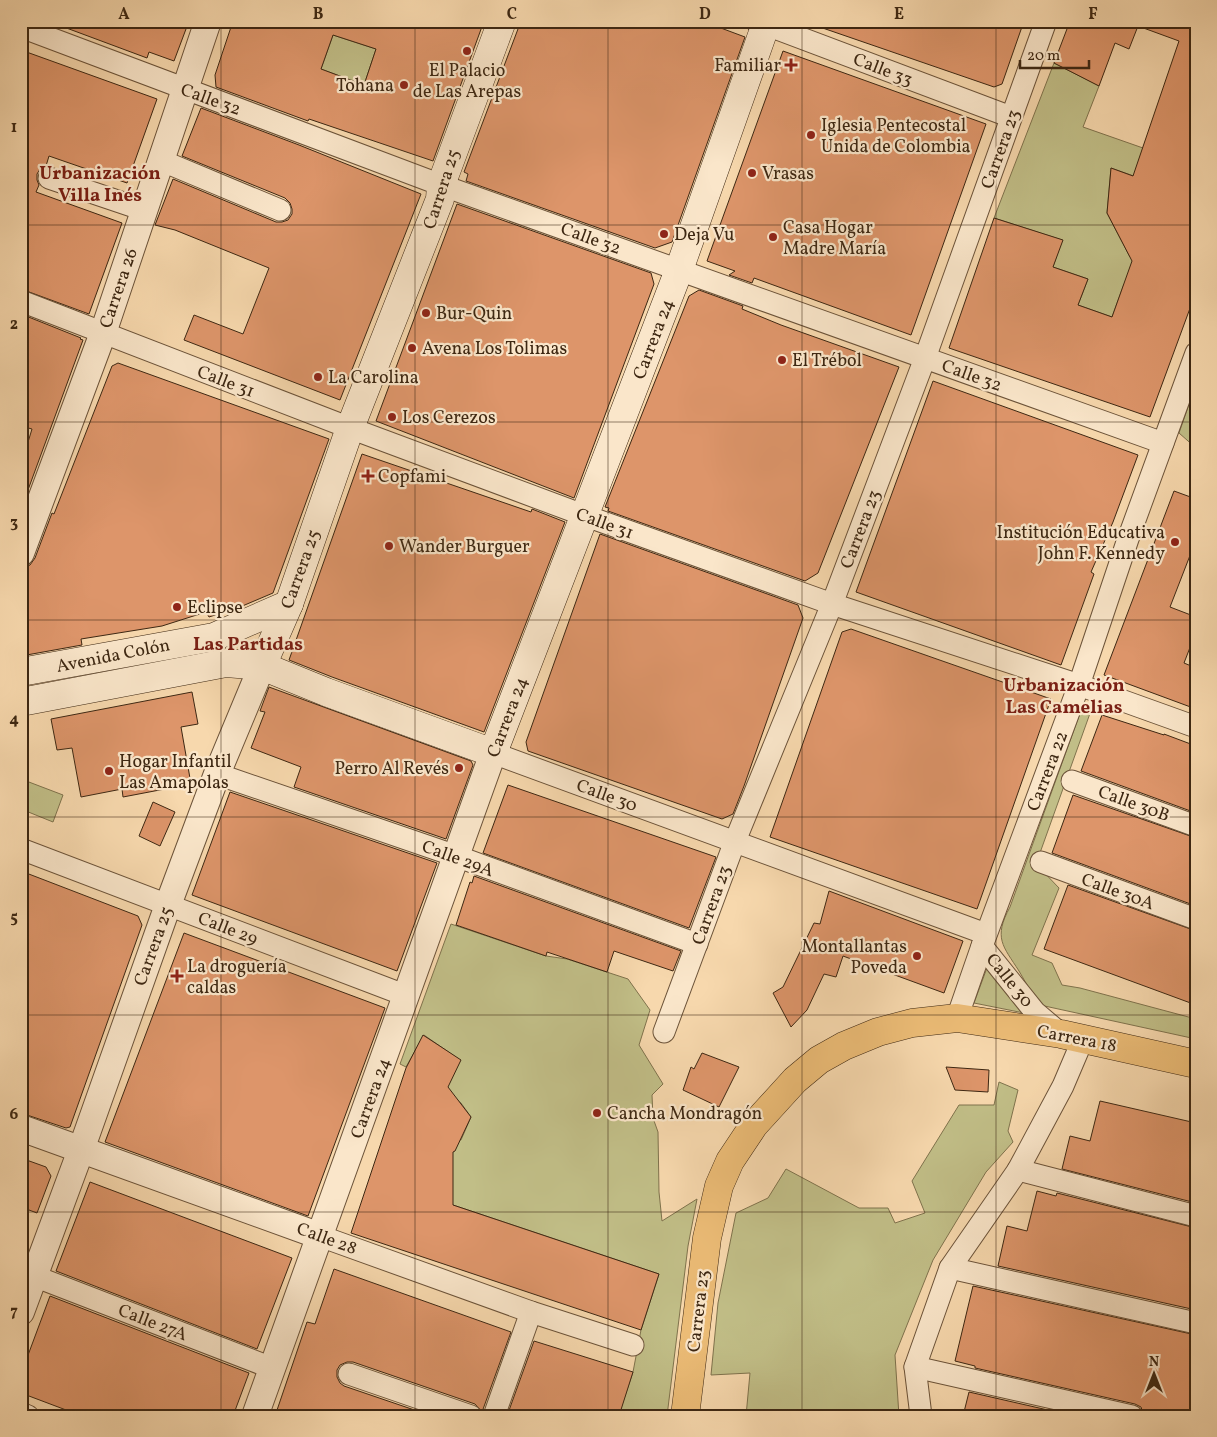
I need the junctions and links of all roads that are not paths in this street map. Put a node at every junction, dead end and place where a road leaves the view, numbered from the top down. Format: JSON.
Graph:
{"nodes":[{"id":1,"x":208,"y":21,"type":"edge"},
{"id":2,"x":502,"y":21,"type":"edge"},
{"id":3,"x":1046,"y":21,"type":"edge"},
{"id":4,"x":763,"y":22,"type":"edge"},
{"id":5,"x":21,"y":27,"type":"edge"},
{"id":6,"x":184,"y":89,"type":"junction"},
{"id":7,"x":1011,"y":117,"type":"junction"},
{"id":8,"x":160,"y":160,"type":"junction"},
{"id":9,"x":50,"y":178,"type":"dead end"},
{"id":10,"x":441,"y":185,"type":"junction"},
{"id":11,"x":144,"y":210,"type":"junction"},
{"id":12,"x":280,"y":210,"type":"dead end"},
{"id":13,"x":679,"y":270,"type":"junction"},
{"id":14,"x":21,"y":301,"type":"edge"},
{"id":15,"x":103,"y":333,"type":"junction"},
{"id":16,"x":1196,"y":353,"type":"edge"},
{"id":17,"x":925,"y":358,"type":"junction"},
{"id":18,"x":350,"y":428,"type":"junction"},
{"id":19,"x":1163,"y":443,"type":"junction"},
{"id":20,"x":586,"y":516,"type":"junction"},
{"id":21,"x":21,"y":553,"type":"edge"},
{"id":22,"x":288,"y":604,"type":"junction"},
{"id":23,"x":832,"y":604,"type":"junction"},
{"id":24,"x":226,"y":663,"type":"joint"},
{"id":25,"x":262,"y":666,"type":"junction"},
{"id":26,"x":21,"y":672,"type":"edge"},
{"id":27,"x":1079,"y":685,"type":"junction"},
{"id":28,"x":21,"y":702,"type":"edge"},
{"id":29,"x":1196,"y":727,"type":"edge"},
{"id":30,"x":493,"y":753,"type":"junction"},
{"id":31,"x":217,"y":774,"type":"junction"},
{"id":32,"x":1072,"y":781,"type":"dead end"},
{"id":33,"x":1196,"y":826,"type":"edge"},
{"id":34,"x":735,"y":841,"type":"junction"},
{"id":35,"x":21,"y":850,"type":"edge"},
{"id":36,"x":456,"y":856,"type":"junction"},
{"id":37,"x":1041,"y":862,"type":"dead end"},
{"id":38,"x":168,"y":905,"type":"junction"},
{"id":39,"x":1196,"y":919,"type":"edge"},
{"id":40,"x":984,"y":940,"type":"junction"},
{"id":41,"x":697,"y":944,"type":"junction"},
{"id":42,"x":407,"y":996,"type":"junction"},
{"id":43,"x":956,"y":1018,"type":"junction"},
{"id":44,"x":664,"y":1032,"type":"dead end"},
{"id":45,"x":1072,"y":1036,"type":"junction"},
{"id":46,"x":1196,"y":1064,"type":"edge"},
{"id":47,"x":21,"y":1128,"type":"edge"},
{"id":48,"x":81,"y":1150,"type":"junction"},
{"id":49,"x":1018,"y":1170,"type":"junction"},
{"id":50,"x":1196,"y":1216,"type":"edge"},
{"id":51,"x":320,"y":1236,"type":"junction"},
{"id":52,"x":950,"y":1268,"type":"junction"},
{"id":53,"x":34,"y":1276,"type":"junction"},
{"id":54,"x":21,"y":1312,"type":"edge"},
{"id":55,"x":531,"y":1312,"type":"junction"},
{"id":56,"x":1196,"y":1323,"type":"edge"},
{"id":57,"x":633,"y":1345,"type":"dead end"},
{"id":58,"x":915,"y":1367,"type":"junction"},
{"id":59,"x":272,"y":1368,"type":"junction"},
{"id":60,"x":349,"y":1374,"type":"dead end"},
{"id":61,"x":21,"y":1414,"type":"edge"},
{"id":62,"x":28,"y":1416,"type":"edge"},
{"id":63,"x":255,"y":1416,"type":"edge"},
{"id":64,"x":471,"y":1416,"type":"edge"},
{"id":65,"x":494,"y":1416,"type":"edge"},
{"id":66,"x":685,"y":1416,"type":"edge"},
{"id":67,"x":921,"y":1416,"type":"edge"},
{"id":68,"x":1132,"y":1416,"type":"edge"}],
"edges":[{"from":1,"to":6,"type":"street","name":"Carrera 26"},
{"from":2,"to":10,"type":"main road","name":"Carrera 25"},
{"from":3,"to":7,"type":"street","name":"Carrera 23"},
{"from":4,"to":7,"type":"street","name":"Calle 33"},
{"from":4,"to":13,"type":"main road","name":"Carrera 24"},
{"from":5,"to":6,"type":"street","name":"Calle 32"},
{"from":6,"to":8,"type":"street","name":"Carrera 26"},
{"from":6,"to":10,"type":"street","name":"Calle 32"},
{"from":7,"to":17,"type":"street","name":"Carrera 23"},
{"from":8,"to":11,"type":"street","name":"Carrera 26"},
{"from":8,"to":12,"type":"street"},
{"from":9,"to":11,"type":"street"},
{"from":10,"to":13,"type":"street","name":"Calle 32"},
{"from":10,"to":18,"type":"main road","name":"Carrera 25"},
{"from":11,"to":15,"type":"street","name":"Carrera 26"},
{"from":13,"to":17,"type":"street","name":"Calle 32"},
{"from":13,"to":20,"type":"main road","name":"Carrera 24"},
{"from":14,"to":15,"type":"street","name":"Calle 31"},
{"from":15,"to":18,"type":"street","name":"Calle 31"},
{"from":15,"to":21,"type":"street","name":"Carrera 26"},
{"from":16,"to":19,"type":"street","name":"Carrera 22"},
{"from":17,"to":19,"type":"street","name":"Calle 32"},
{"from":17,"to":23,"type":"street","name":"Carrera 23"},
{"from":18,"to":20,"type":"street","name":"Calle 31"},
{"from":18,"to":22,"type":"main road","name":"Carrera 25"},
{"from":19,"to":27,"type":"street","name":"Carrera 22"},
{"from":20,"to":23,"type":"street","name":"Calle 31"},
{"from":20,"to":30,"type":"main road","name":"Carrera 24"},
{"from":22,"to":25,"type":"main road","name":"Carrera 25"},
{"from":22,"to":26,"type":"main road","name":"Avenida Colón"},
{"from":23,"to":27,"type":"street","name":"Calle 31"},
{"from":23,"to":34,"type":"street","name":"Carrera 23"},
{"from":24,"to":25,"type":"main road","name":"Calle 30"},
{"from":24,"to":28,"type":"main road","name":"Avenida Colón"},
{"from":25,"to":30,"type":"main road","name":"Calle 30"},
{"from":25,"to":31,"type":"street","name":"Carrera 25"},
{"from":27,"to":29,"type":"street","name":"Calle 31"},
{"from":27,"to":40,"type":"street","name":"Carrera 22"},
{"from":30,"to":34,"type":"street","name":"Calle 30"},
{"from":30,"to":36,"type":"street","name":"Carrera 24"},
{"from":31,"to":36,"type":"street","name":"Calle 29A"},
{"from":31,"to":38,"type":"street","name":"Carrera 25"},
{"from":32,"to":33,"type":"street","name":"Calle 30B"},
{"from":34,"to":40,"type":"street","name":"Calle 30"},
{"from":34,"to":41,"type":"street","name":"Carrera 23"},
{"from":35,"to":38,"type":"street","name":"Calle 29"},
{"from":36,"to":41,"type":"street","name":"Calle 29A"},
{"from":36,"to":42,"type":"street","name":"Carrera 24"},
{"from":37,"to":39,"type":"street","name":"Calle 30A"},
{"from":38,"to":42,"type":"street","name":"Calle 29"},
{"from":38,"to":48,"type":"street","name":"Carrera 25"},
{"from":40,"to":43,"type":"street","name":"Carrera 22"},
{"from":40,"to":45,"type":"street","name":"Calle 30"},
{"from":41,"to":44,"type":"street","name":"Carrera 23"},
{"from":42,"to":51,"type":"street","name":"Carrera 24"},
{"from":43,"to":45,"type":"highway","name":"Carrera 18"},
{"from":43,"to":66,"type":"highway","name":"Carrera 23"},
{"from":45,"to":46,"type":"highway","name":"Carrera 18"},
{"from":45,"to":49,"type":"street"},
{"from":47,"to":48,"type":"street","name":"Calle 28"},
{"from":48,"to":51,"type":"street","name":"Calle 28"},
{"from":48,"to":53,"type":"street","name":"Carrera 25"},
{"from":49,"to":50,"type":"street"},
{"from":49,"to":52,"type":"street"},
{"from":51,"to":55,"type":"street","name":"Calle 28"},
{"from":51,"to":59,"type":"street","name":"Carrera 24"},
{"from":52,"to":56,"type":"street"},
{"from":52,"to":58,"type":"street"},
{"from":53,"to":54,"type":"street","name":"Carrera 25"},
{"from":53,"to":59,"type":"street","name":"Calle 27A"},
{"from":55,"to":57,"type":"street","name":"Calle 28"},
{"from":55,"to":65,"type":"street"},
{"from":58,"to":67,"type":"street"},
{"from":58,"to":68,"type":"street"},
{"from":59,"to":63,"type":"street","name":"Carrera 24"},
{"from":60,"to":64,"type":"street"},
{"from":61,"to":62,"type":"street"}]}
